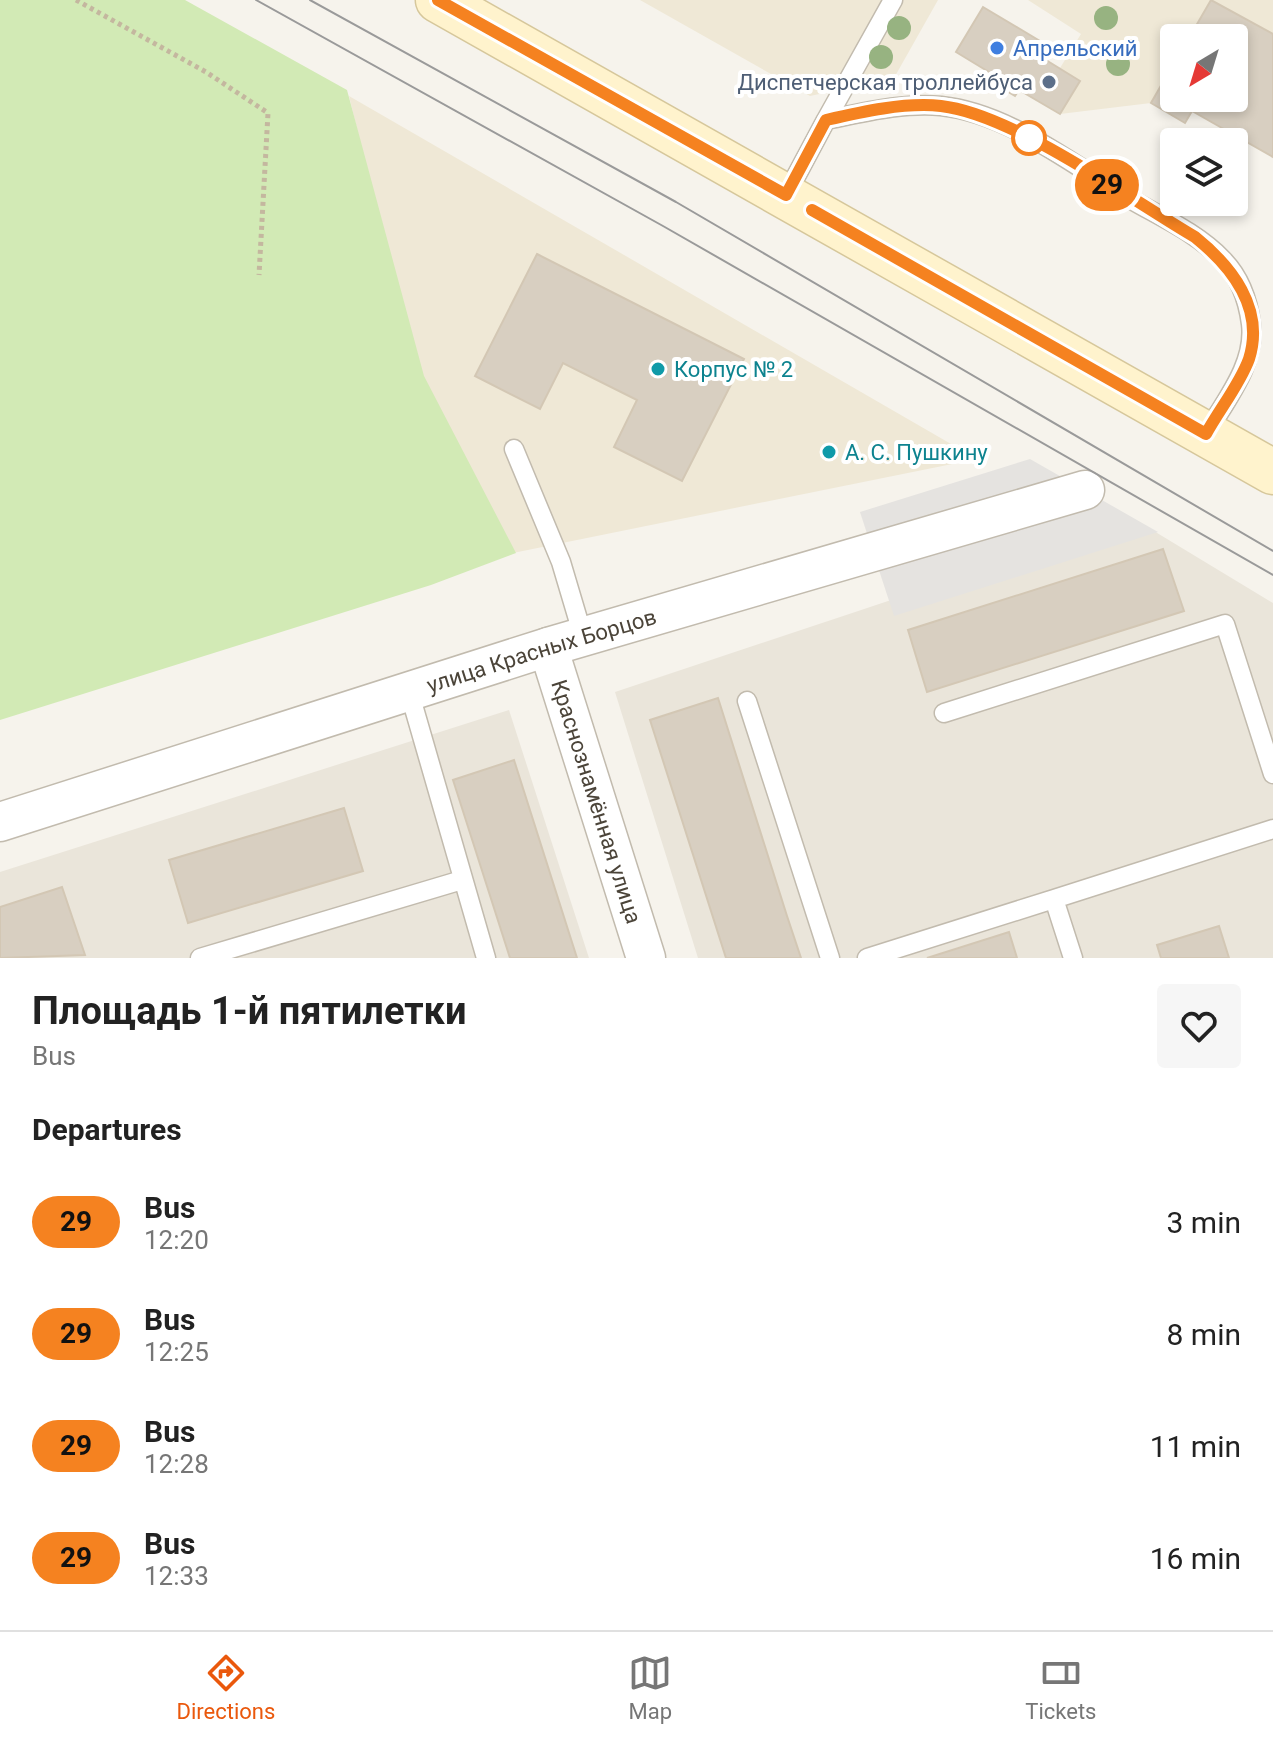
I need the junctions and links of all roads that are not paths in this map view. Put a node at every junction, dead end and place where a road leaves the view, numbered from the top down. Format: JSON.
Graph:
{"nodes":[{"id":1,"x":438,"y":0,"type":"edge"},
{"id":2,"x":893,"y":0,"type":"edge"},
{"id":3,"x":826,"y":120,"type":"junction"},
{"id":4,"x":786,"y":195,"type":"junction"},
{"id":5,"x":1206,"y":434,"type":"junction"},
{"id":6,"x":514,"y":449,"type":"dead end"},
{"id":7,"x":1273,"y":472,"type":"edge"},
{"id":8,"x":1085,"y":490,"type":"dead end"},
{"id":9,"x":565,"y":642,"type":"junction"},
{"id":10,"x":409,"y":691,"type":"junction"},
{"id":11,"x":747,"y":701,"type":"dead end"},
{"id":12,"x":944,"y":713,"type":"dead end"},
{"id":13,"x":1273,"y":774,"type":"edge"},
{"id":14,"x":0,"y":822,"type":"edge"},
{"id":15,"x":1273,"y":829,"type":"edge"},
{"id":16,"x":462,"y":880,"type":"junction"},
{"id":17,"x":1054,"y":899,"type":"junction"},
{"id":18,"x":200,"y":958,"type":"edge"},
{"id":19,"x":486,"y":958,"type":"edge"},
{"id":20,"x":646,"y":958,"type":"edge"},
{"id":21,"x":830,"y":958,"type":"edge"},
{"id":22,"x":867,"y":958,"type":"edge"},
{"id":23,"x":1073,"y":958,"type":"edge"}],
"edges":[{"from":1,"to":4,"type":"main road"},
{"from":2,"to":3,"type":"lane"},
{"from":3,"to":4,"type":"lane"},
{"from":3,"to":5,"type":"lane"},
{"from":4,"to":5,"type":"main road"},
{"from":5,"to":7,"type":"main road"},
{"from":6,"to":9,"type":"lane"},
{"from":8,"to":9,"type":"street","name":"улица Красных Борцов"},
{"from":9,"to":10,"type":"street","name":"улица Красных Борцов"},
{"from":9,"to":20,"type":"street","name":"Краснознамённая улица"},
{"from":10,"to":14,"type":"street","name":"улица Красных Борцов"},
{"from":10,"to":16,"type":"lane"},
{"from":11,"to":21,"type":"lane"},
{"from":12,"to":13,"type":"lane"},
{"from":15,"to":17,"type":"lane"},
{"from":16,"to":18,"type":"lane"},
{"from":16,"to":19,"type":"lane"},
{"from":17,"to":22,"type":"lane"},
{"from":17,"to":23,"type":"lane"}]}
